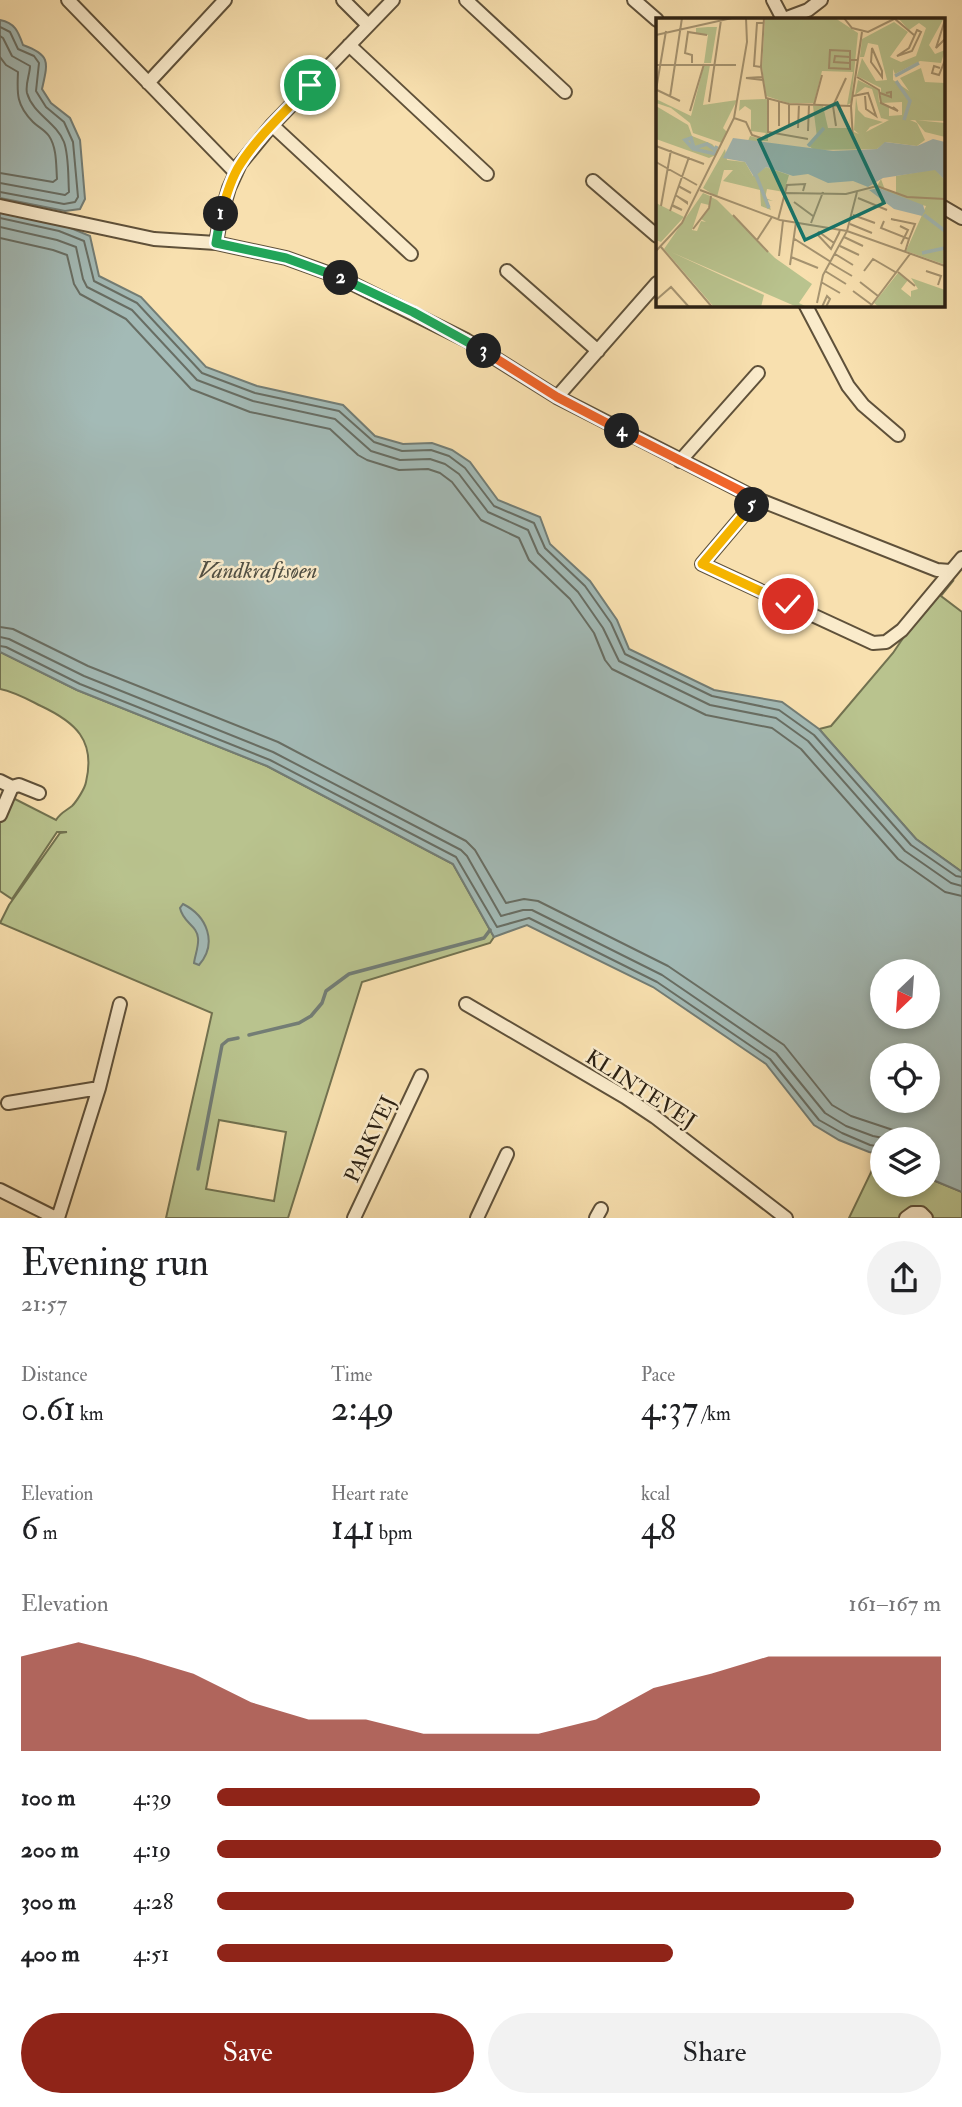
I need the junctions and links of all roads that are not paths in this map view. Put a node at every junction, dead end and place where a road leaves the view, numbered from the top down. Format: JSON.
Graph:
{"nodes":[{"id":1,"x":225,"y":0,"type":"edge"},
{"id":2,"x":343,"y":0,"type":"edge"},
{"id":3,"x":393,"y":0,"type":"edge"},
{"id":4,"x":466,"y":0,"type":"edge"},
{"id":5,"x":634,"y":0,"type":"edge"},
{"id":6,"x":773,"y":0,"type":"edge"},
{"id":7,"x":821,"y":0,"type":"edge"},
{"id":8,"x":74,"y":2,"type":"edge"},
{"id":9,"x":782,"y":18,"type":"edge"},
{"id":10,"x":786,"y":18,"type":"edge"},
{"id":11,"x":656,"y":19,"type":"edge"},
{"id":12,"x":368,"y":25,"type":"junction"},
{"id":13,"x":349,"y":45,"type":"junction"},
{"id":14,"x":148,"y":83,"type":"junction"},
{"id":15,"x":565,"y":92,"type":"dead end"},
{"id":16,"x":272,"y":125,"type":"junction"},
{"id":17,"x":236,"y":173,"type":"junction"},
{"id":18,"x":487,"y":174,"type":"dead end"},
{"id":19,"x":593,"y":181,"type":"dead end"},
{"id":20,"x":0,"y":206,"type":"edge"},
{"id":21,"x":944,"y":208,"type":"edge"},
{"id":22,"x":962,"y":218,"type":"edge"},
{"id":23,"x":656,"y":235,"type":"edge"},
{"id":24,"x":216,"y":243,"type":"junction"},
{"id":25,"x":411,"y":254,"type":"dead end"},
{"id":26,"x":507,"y":271,"type":"dead end"},
{"id":27,"x":656,"y":284,"type":"edge"},
{"id":28,"x":806,"y":306,"type":"edge"},
{"id":29,"x":598,"y":351,"type":"junction"},
{"id":30,"x":758,"y":373,"type":"dead end"},
{"id":31,"x":557,"y":397,"type":"junction"},
{"id":32,"x":898,"y":435,"type":"dead end"},
{"id":33,"x":680,"y":461,"type":"junction"},
{"id":34,"x":757,"y":499,"type":"junction"},
{"id":35,"x":962,"y":558,"type":"edge"},
{"id":36,"x":950,"y":571,"type":"junction"},
{"id":37,"x":6,"y":784,"type":"edge"},
{"id":38,"x":39,"y":793,"type":"dead end"},
{"id":39,"x":0,"y":815,"type":"edge"},
{"id":40,"x":120,"y":1004,"type":"dead end"},
{"id":41,"x":466,"y":1004,"type":"dead end"},
{"id":42,"x":421,"y":1076,"type":"dead end"},
{"id":43,"x":99,"y":1088,"type":"junction"},
{"id":44,"x":8,"y":1103,"type":"dead end"},
{"id":45,"x":507,"y":1154,"type":"dead end"},
{"id":46,"x":0,"y":1190,"type":"edge"},
{"id":47,"x":57,"y":1218,"type":"edge"},
{"id":48,"x":354,"y":1218,"type":"edge"},
{"id":49,"x":477,"y":1218,"type":"edge"},
{"id":50,"x":786,"y":1218,"type":"edge"},
{"id":51,"x":906,"y":1218,"type":"edge"},
{"id":52,"x":926,"y":1218,"type":"edge"}],
"edges":[{"from":1,"to":14,"type":"street"},
{"from":2,"to":12,"type":"street"},
{"from":3,"to":12,"type":"street"},
{"from":4,"to":15,"type":"street"},
{"from":5,"to":11,"type":"street"},
{"from":6,"to":9,"type":"street"},
{"from":7,"to":10,"type":"street"},
{"from":8,"to":14,"type":"street"},
{"from":12,"to":13,"type":"street"},
{"from":13,"to":16,"type":"street"},
{"from":13,"to":18,"type":"street"},
{"from":14,"to":17,"type":"street"},
{"from":16,"to":17,"type":"street"},
{"from":16,"to":25,"type":"street"},
{"from":17,"to":24,"type":"street"},
{"from":19,"to":23,"type":"street"},
{"from":20,"to":24,"type":"street"},
{"from":21,"to":22,"type":"street"},
{"from":24,"to":31,"type":"street"},
{"from":26,"to":29,"type":"street"},
{"from":27,"to":29,"type":"street"},
{"from":28,"to":32,"type":"street"},
{"from":29,"to":31,"type":"street"},
{"from":30,"to":33,"type":"street"},
{"from":31,"to":33,"type":"street"},
{"from":33,"to":34,"type":"street"},
{"from":34,"to":36,"type":"street"},
{"from":34,"to":36,"type":"street"},
{"from":35,"to":36,"type":"street"},
{"from":37,"to":38,"type":"street"},
{"from":37,"to":39,"type":"street"},
{"from":40,"to":43,"type":"street"},
{"from":41,"to":50,"type":"street","name":"KLINTEVEJ"},
{"from":42,"to":48,"type":"street","name":"PARKVEJ"},
{"from":43,"to":44,"type":"street"},
{"from":43,"to":47,"type":"street"},
{"from":45,"to":49,"type":"street"},
{"from":46,"to":47,"type":"street"},
{"from":51,"to":52,"type":"street"}]}
